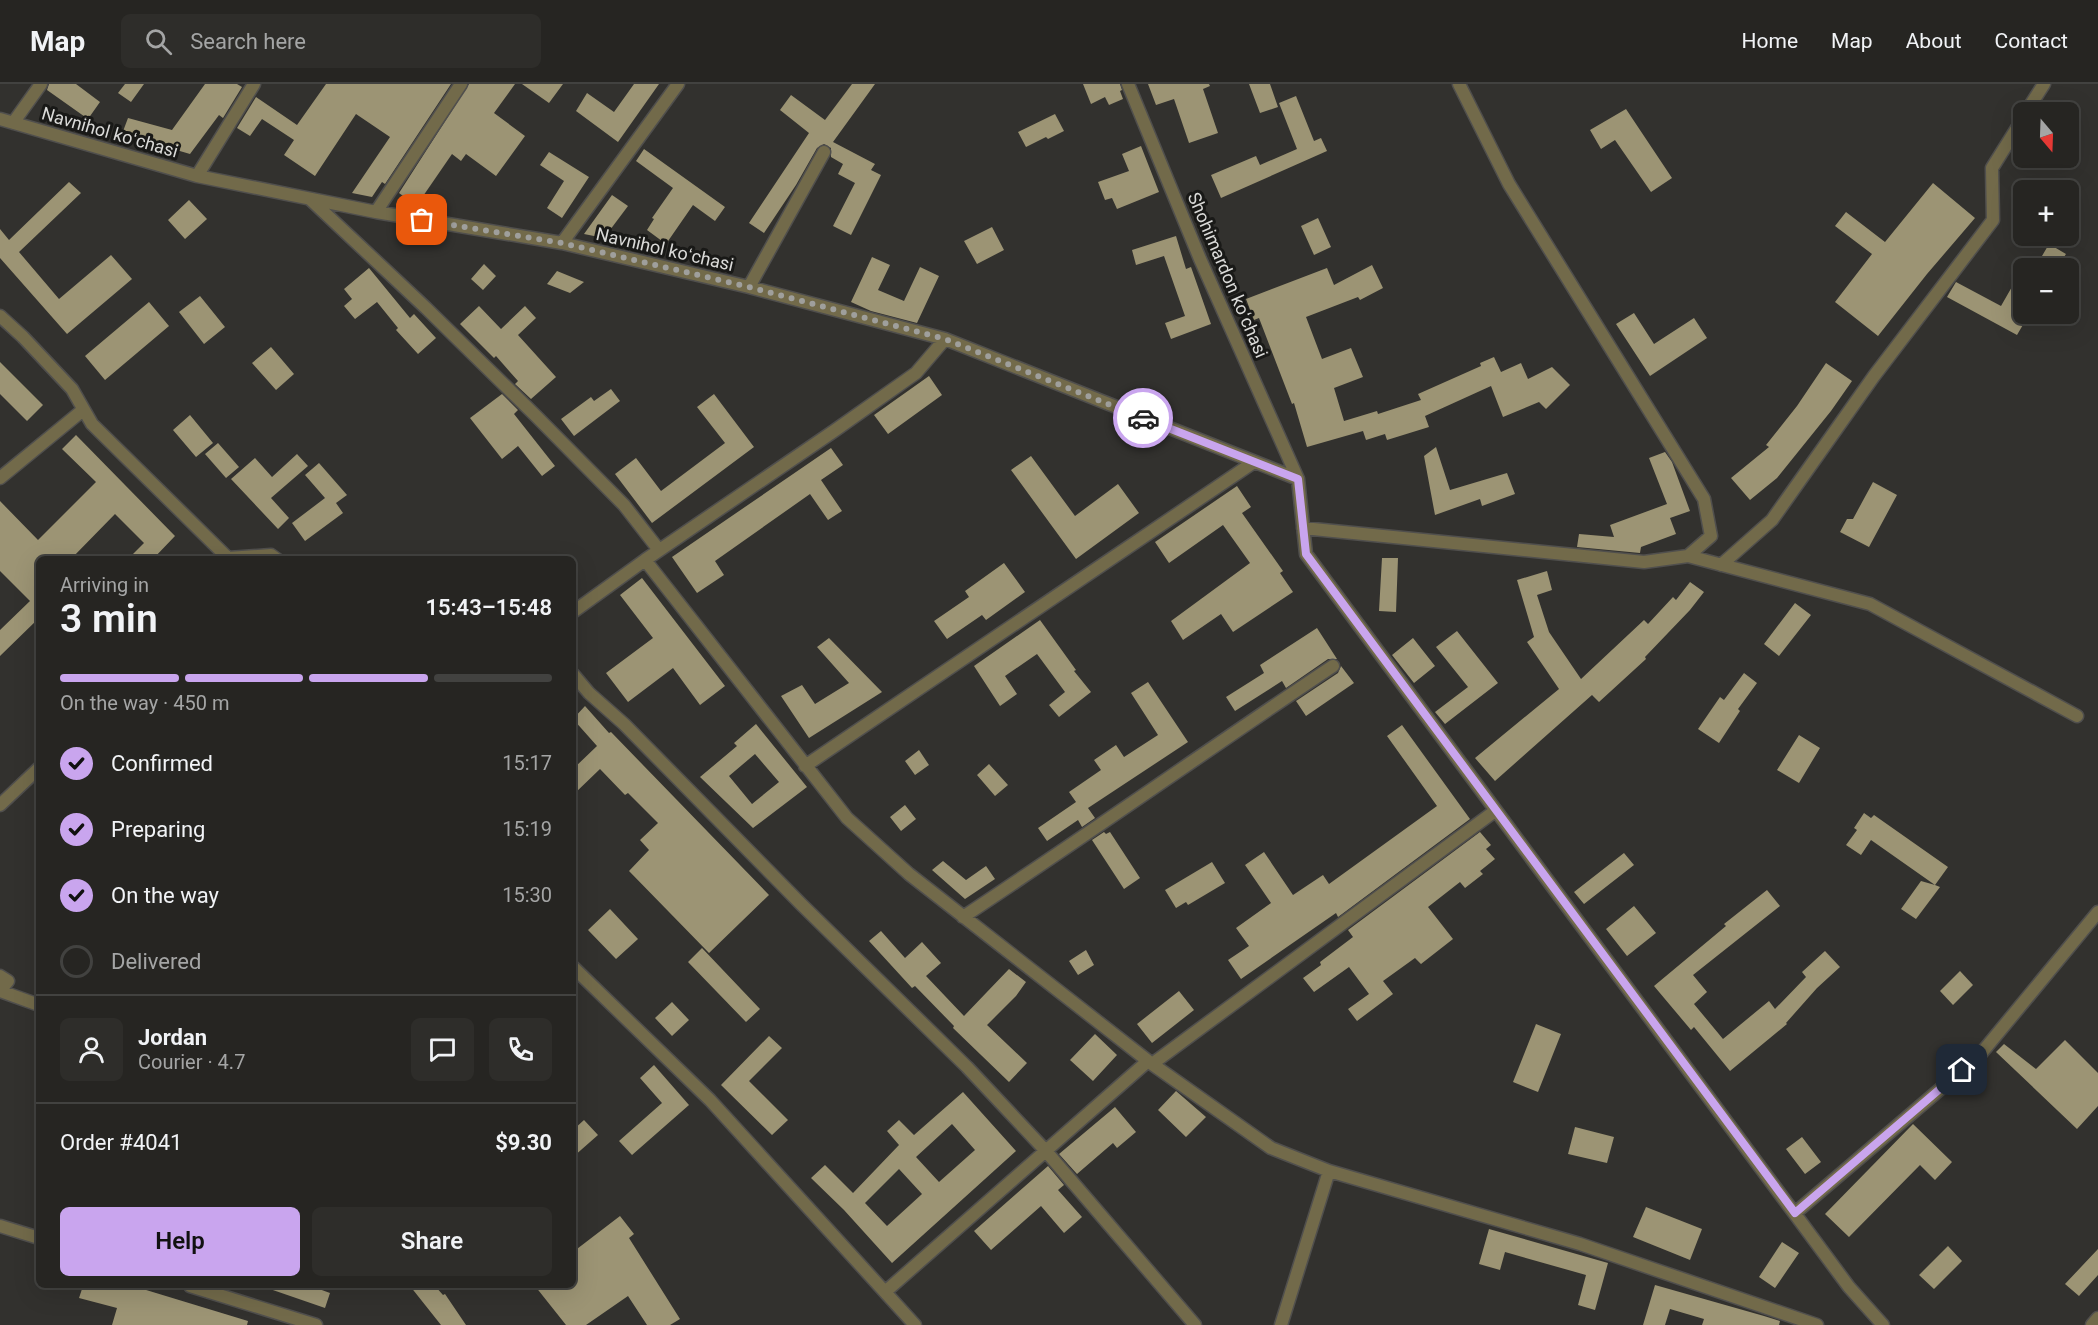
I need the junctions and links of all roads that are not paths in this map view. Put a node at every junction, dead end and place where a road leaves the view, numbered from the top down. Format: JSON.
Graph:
{"nodes":[{"id":1,"x":41,"y":84,"type":"edge"},
{"id":2,"x":254,"y":84,"type":"edge"},
{"id":3,"x":461,"y":84,"type":"edge"},
{"id":4,"x":678,"y":84,"type":"edge"},
{"id":5,"x":1128,"y":84,"type":"edge"},
{"id":6,"x":1459,"y":84,"type":"edge"},
{"id":7,"x":2044,"y":84,"type":"edge"},
{"id":8,"x":2032,"y":102,"type":"edge"},
{"id":9,"x":0,"y":119,"type":"edge"},
{"id":10,"x":13,"y":123,"type":"junction"},
{"id":11,"x":2013,"y":135,"type":"edge"},
{"id":12,"x":825,"y":152,"type":"dead end"},
{"id":13,"x":197,"y":176,"type":"junction"},
{"id":14,"x":310,"y":199,"type":"junction"},
{"id":15,"x":376,"y":212,"type":"junction"},
{"id":16,"x":562,"y":243,"type":"junction"},
{"id":17,"x":749,"y":287,"type":"junction"},
{"id":18,"x":0,"y":316,"type":"edge"},
{"id":19,"x":945,"y":339,"type":"junction"},
{"id":20,"x":83,"y":410,"type":"junction"},
{"id":21,"x":1254,"y":462,"type":"junction"},
{"id":22,"x":0,"y":478,"type":"edge"},
{"id":23,"x":1298,"y":479,"type":"junction"},
{"id":24,"x":1303,"y":528,"type":"junction"},
{"id":25,"x":659,"y":550,"type":"junction"},
{"id":26,"x":226,"y":556,"type":"edge"},
{"id":27,"x":1688,"y":556,"type":"junction"},
{"id":28,"x":645,"y":560,"type":"junction"},
{"id":29,"x":1721,"y":565,"type":"junction"},
{"id":30,"x":576,"y":610,"type":"edge"},
{"id":31,"x":1333,"y":666,"type":"dead end"},
{"id":32,"x":576,"y":678,"type":"edge"},
{"id":33,"x":2077,"y":716,"type":"dead end"},
{"id":34,"x":805,"y":766,"type":"junction"},
{"id":35,"x":36,"y":771,"type":"edge"},
{"id":36,"x":0,"y":805,"type":"edge"},
{"id":37,"x":1496,"y":811,"type":"junction"},
{"id":38,"x":2098,"y":912,"type":"edge"},
{"id":39,"x":963,"y":917,"type":"junction"},
{"id":40,"x":576,"y":970,"type":"edge"},
{"id":41,"x":0,"y":976,"type":"edge"},
{"id":42,"x":0,"y":991,"type":"edge"},
{"id":43,"x":36,"y":1004,"type":"edge"},
{"id":44,"x":1150,"y":1063,"type":"junction"},
{"id":45,"x":1045,"y":1150,"type":"junction"},
{"id":46,"x":1329,"y":1171,"type":"junction"},
{"id":47,"x":1795,"y":1213,"type":"junction"},
{"id":48,"x":0,"y":1226,"type":"edge"},
{"id":49,"x":36,"y":1237,"type":"edge"},
{"id":50,"x":196,"y":1288,"type":"edge"},
{"id":51,"x":885,"y":1292,"type":"junction"},
{"id":52,"x":2098,"y":1318,"type":"edge"},
{"id":53,"x":316,"y":1325,"type":"edge"},
{"id":54,"x":915,"y":1325,"type":"edge"},
{"id":55,"x":1195,"y":1325,"type":"edge"},
{"id":56,"x":1281,"y":1325,"type":"edge"},
{"id":57,"x":1817,"y":1325,"type":"edge"},
{"id":58,"x":1883,"y":1325,"type":"edge"},
{"id":59,"x":2092,"y":1325,"type":"edge"}],
"edges":[{"from":1,"to":10,"type":"street","name":"Navnihol koʻchasi"},
{"from":2,"to":13,"type":"street","name":"Navnihol koʻchasi"},
{"from":3,"to":15,"type":"street"},
{"from":4,"to":16,"type":"street","name":"Navnihol koʻchasi"},
{"from":5,"to":23,"type":"street","name":"Shohimardon koʻchasi"},
{"from":6,"to":27,"type":"street"},
{"from":7,"to":8,"type":"street"},
{"from":9,"to":10,"type":"street","name":"Navnihol koʻchasi"},
{"from":10,"to":13,"type":"street","name":"Navnihol koʻchasi"},
{"from":11,"to":29,"type":"street"},
{"from":12,"to":17,"type":"street","name":"Navnihol koʻchasi"},
{"from":13,"to":14,"type":"street","name":"Navnihol koʻchasi"},
{"from":14,"to":15,"type":"street","name":"Navnihol koʻchasi"},
{"from":14,"to":25,"type":"street"},
{"from":15,"to":16,"type":"street","name":"Navnihol koʻchasi"},
{"from":16,"to":17,"type":"street","name":"Navnihol koʻchasi"},
{"from":17,"to":19,"type":"street"},
{"from":18,"to":20,"type":"street"},
{"from":19,"to":21,"type":"street"},
{"from":19,"to":25,"type":"street"},
{"from":20,"to":22,"type":"street"},
{"from":20,"to":26,"type":"street"},
{"from":21,"to":23,"type":"street"},
{"from":21,"to":34,"type":"street"},
{"from":23,"to":24,"type":"street","name":"Shohimardon koʻchasi"},
{"from":24,"to":27,"type":"street"},
{"from":24,"to":37,"type":"street","name":"Shohimardon koʻchasi"},
{"from":25,"to":28,"type":"street"},
{"from":27,"to":29,"type":"street"},
{"from":28,"to":30,"type":"street"},
{"from":28,"to":34,"type":"street"},
{"from":29,"to":33,"type":"street"},
{"from":31,"to":39,"type":"street"},
{"from":32,"to":45,"type":"street"},
{"from":34,"to":39,"type":"street"},
{"from":35,"to":36,"type":"street"},
{"from":37,"to":44,"type":"street"},
{"from":37,"to":47,"type":"street","name":"Shohimardon koʻchasi"},
{"from":38,"to":47,"type":"street"},
{"from":39,"to":44,"type":"street"},
{"from":40,"to":51,"type":"street"},
{"from":41,"to":42,"type":"street"},
{"from":42,"to":43,"type":"street"},
{"from":44,"to":45,"type":"street"},
{"from":44,"to":46,"type":"street"},
{"from":45,"to":51,"type":"street"},
{"from":45,"to":55,"type":"street"},
{"from":46,"to":56,"type":"street"},
{"from":46,"to":57,"type":"street"},
{"from":47,"to":58,"type":"street","name":"Shohimardon koʻchasi"},
{"from":48,"to":49,"type":"street"},
{"from":50,"to":53,"type":"street"},
{"from":51,"to":54,"type":"street"},
{"from":52,"to":59,"type":"street"}]}
